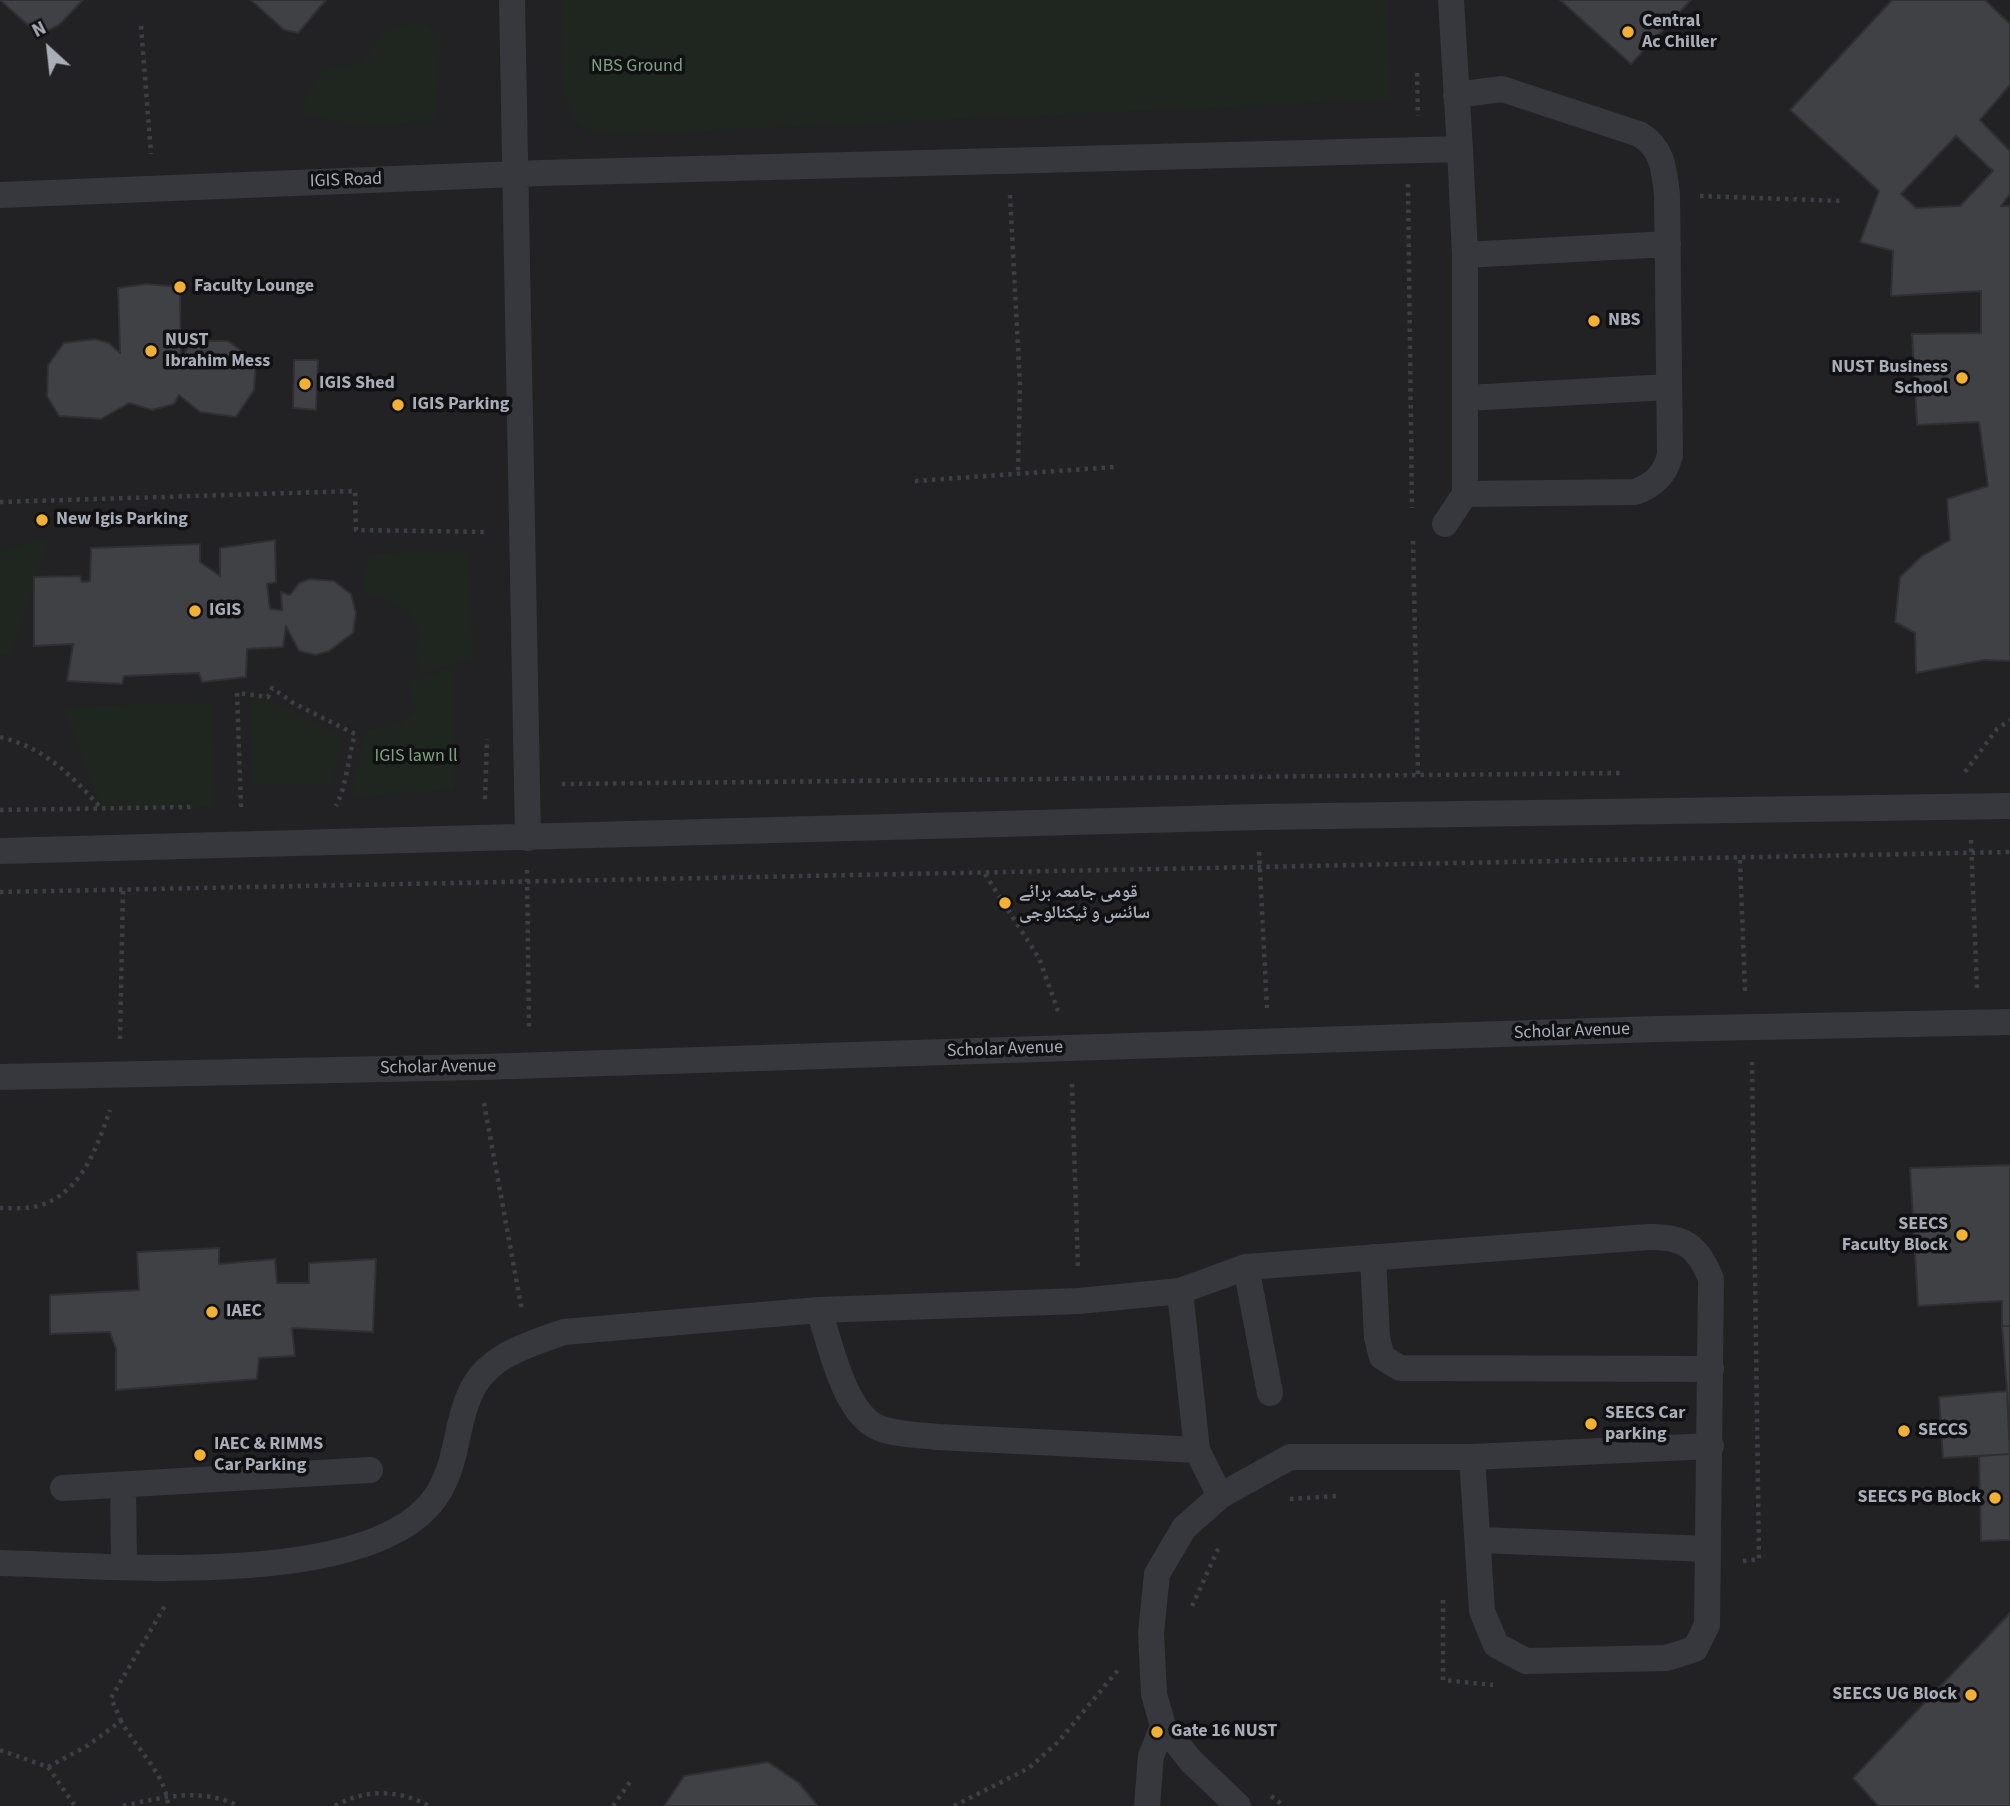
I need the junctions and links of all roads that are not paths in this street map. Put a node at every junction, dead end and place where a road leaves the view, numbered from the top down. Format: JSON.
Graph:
{"nodes":[{"id":1,"x":512,"y":0,"type":"edge"},
{"id":2,"x":1451,"y":0,"type":"edge"},
{"id":3,"x":1456,"y":95,"type":"junction"},
{"id":4,"x":1460,"y":149,"type":"junction"},
{"id":5,"x":517,"y":174,"type":"junction"},
{"id":6,"x":0,"y":195,"type":"edge"},
{"id":7,"x":1668,"y":244,"type":"junction"},
{"id":8,"x":1465,"y":255,"type":"junction"},
{"id":9,"x":1670,"y":387,"type":"junction"},
{"id":10,"x":1466,"y":398,"type":"junction"},
{"id":11,"x":1465,"y":494,"type":"junction"},
{"id":12,"x":1446,"y":524,"type":"dead end"},
{"id":13,"x":2010,"y":806,"type":"edge"},
{"id":14,"x":528,"y":838,"type":"junction"},
{"id":15,"x":0,"y":851,"type":"edge"},
{"id":16,"x":2010,"y":1022,"type":"edge"},
{"id":17,"x":0,"y":1077,"type":"edge"},
{"id":18,"x":1373,"y":1257,"type":"junction"},
{"id":19,"x":1246,"y":1267,"type":"junction"},
{"id":20,"x":1180,"y":1291,"type":"junction"},
{"id":21,"x":819,"y":1310,"type":"junction"},
{"id":22,"x":1712,"y":1368,"type":"junction"},
{"id":23,"x":1270,"y":1393,"type":"dead end"},
{"id":24,"x":1711,"y":1446,"type":"junction"},
{"id":25,"x":1197,"y":1450,"type":"junction"},
{"id":26,"x":1472,"y":1457,"type":"junction"},
{"id":27,"x":369,"y":1470,"type":"dead end"},
{"id":28,"x":123,"y":1485,"type":"junction"},
{"id":29,"x":63,"y":1488,"type":"dead end"},
{"id":30,"x":1220,"y":1496,"type":"junction"},
{"id":31,"x":1480,"y":1540,"type":"junction"},
{"id":32,"x":1708,"y":1556,"type":"junction"},
{"id":33,"x":0,"y":1563,"type":"edge"},
{"id":34,"x":124,"y":1566,"type":"junction"},
{"id":35,"x":1163,"y":1726,"type":"junction"},
{"id":36,"x":1147,"y":1806,"type":"edge"},
{"id":37,"x":1238,"y":1806,"type":"edge"}],
"edges":[{"from":1,"to":5,"type":"lane"},
{"from":2,"to":3,"type":"lane"},
{"from":3,"to":4,"type":"lane"},
{"from":3,"to":7,"type":"lane"},
{"from":4,"to":5,"type":"lane","name":"IGIS Road"},
{"from":4,"to":8,"type":"lane"},
{"from":5,"to":6,"type":"lane","name":"IGIS Road"},
{"from":5,"to":14,"type":"lane"},
{"from":7,"to":8,"type":"lane"},
{"from":7,"to":9,"type":"lane"},
{"from":8,"to":10,"type":"lane"},
{"from":9,"to":10,"type":"lane"},
{"from":9,"to":11,"type":"lane"},
{"from":10,"to":11,"type":"lane"},
{"from":11,"to":12,"type":"lane"},
{"from":13,"to":14,"type":"lane"},
{"from":14,"to":15,"type":"lane"},
{"from":16,"to":17,"type":"lane","name":"Scholar Avenue"},
{"from":18,"to":19,"type":"lane"},
{"from":18,"to":22,"type":"lane"},
{"from":18,"to":22,"type":"lane"},
{"from":19,"to":20,"type":"lane"},
{"from":19,"to":23,"type":"lane"},
{"from":20,"to":21,"type":"lane"},
{"from":20,"to":25,"type":"lane"},
{"from":21,"to":25,"type":"lane"},
{"from":21,"to":34,"type":"lane"},
{"from":22,"to":24,"type":"lane"},
{"from":24,"to":26,"type":"lane"},
{"from":24,"to":32,"type":"lane"},
{"from":25,"to":30,"type":"lane"},
{"from":26,"to":30,"type":"lane"},
{"from":26,"to":31,"type":"lane"},
{"from":27,"to":28,"type":"lane"},
{"from":28,"to":29,"type":"lane"},
{"from":28,"to":34,"type":"lane"},
{"from":30,"to":35,"type":"lane"},
{"from":31,"to":32,"type":"lane"},
{"from":31,"to":32,"type":"lane"},
{"from":33,"to":34,"type":"lane"},
{"from":35,"to":36,"type":"lane"},
{"from":35,"to":37,"type":"lane"}]}
